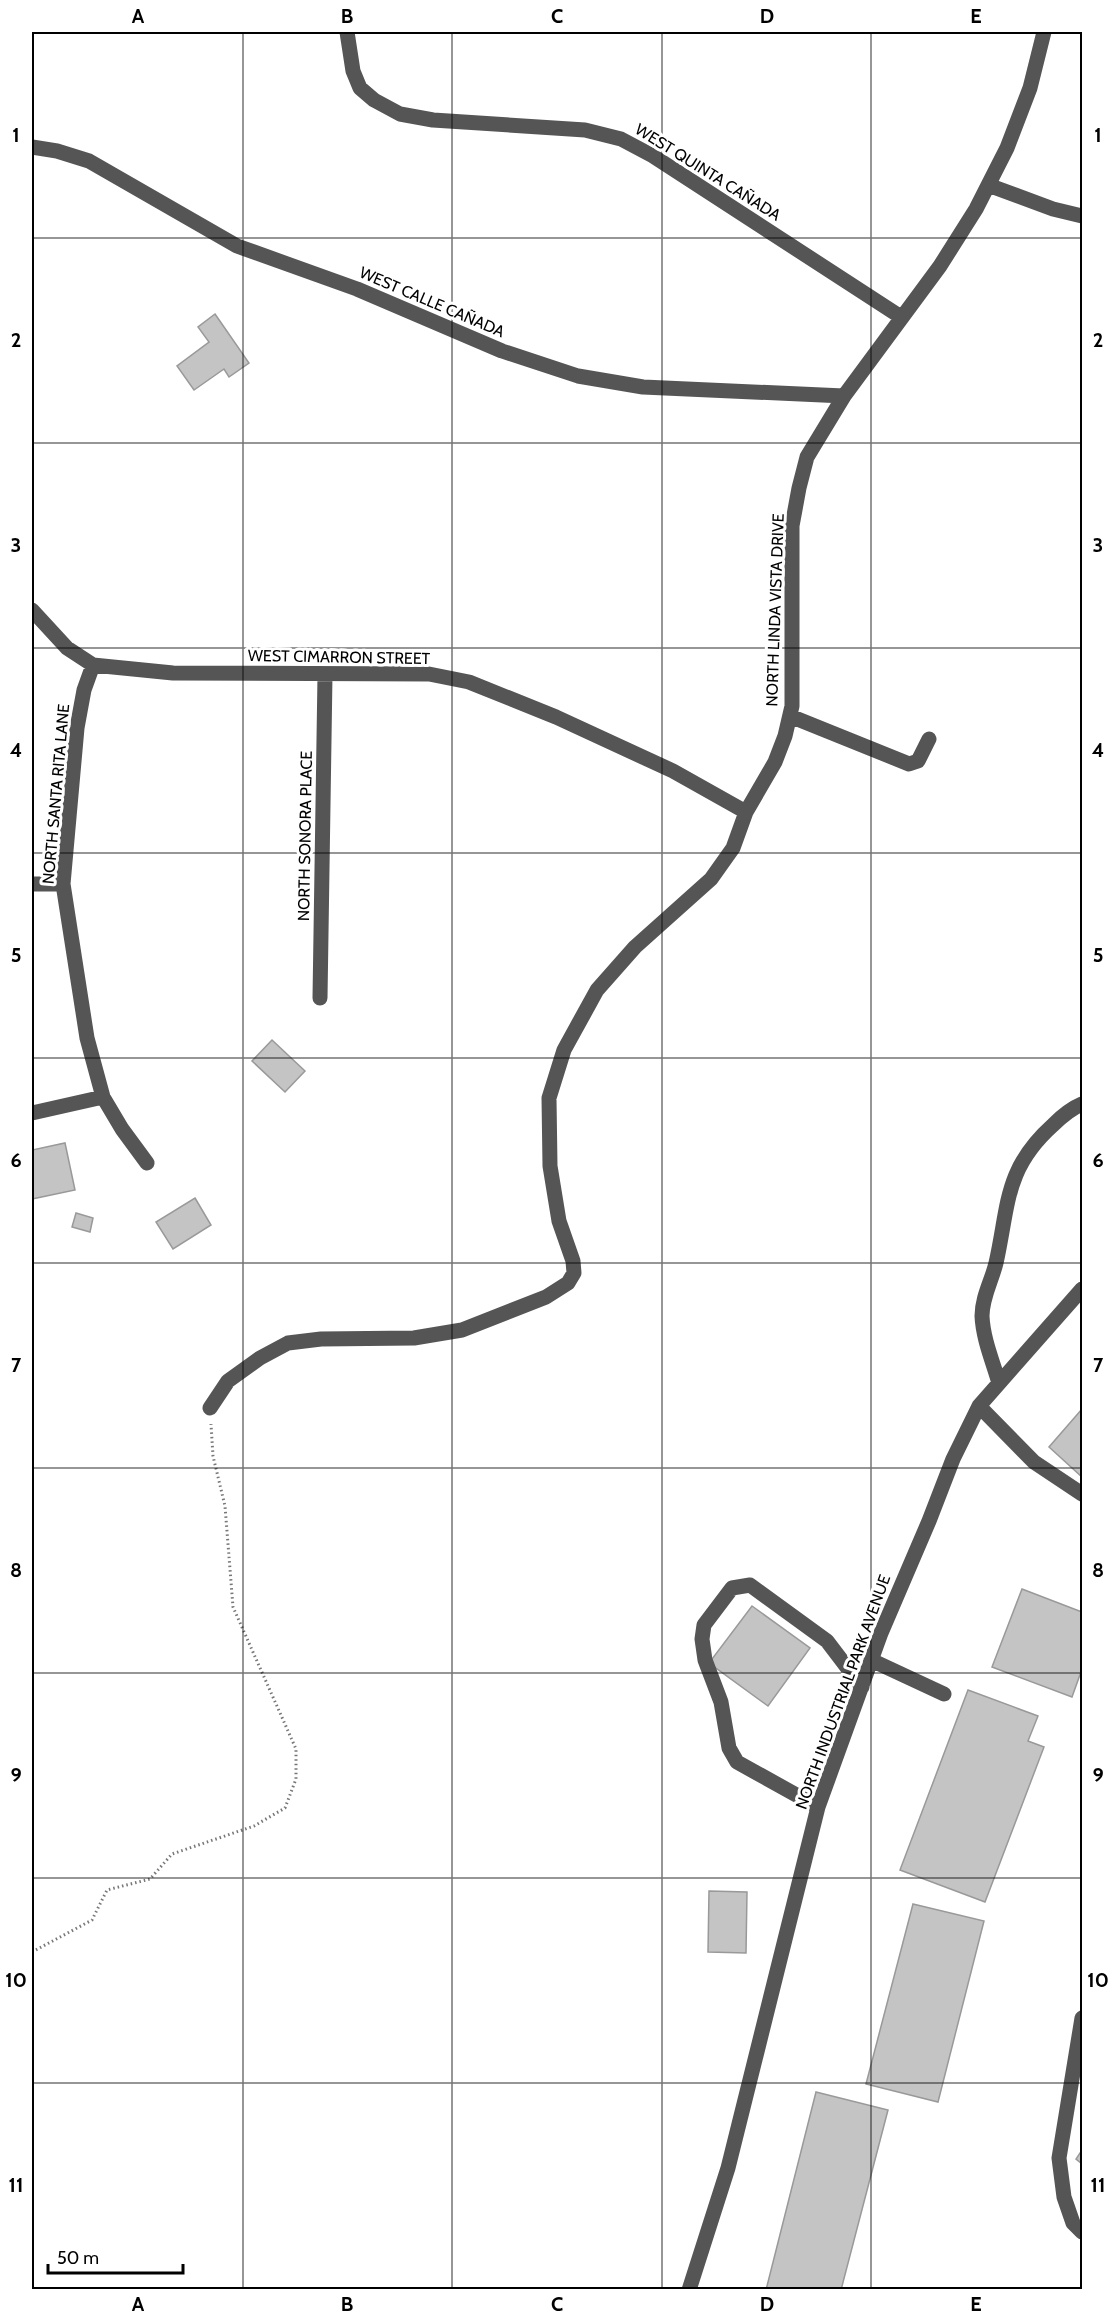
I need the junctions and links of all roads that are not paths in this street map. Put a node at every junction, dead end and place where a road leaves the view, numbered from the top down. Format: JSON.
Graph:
{"nodes":[{"id":1,"x":347,"y":32,"type":"edge"},
{"id":2,"x":1044,"y":32,"type":"edge"},
{"id":3,"x":32,"y":147,"type":"edge"},
{"id":4,"x":988,"y":185,"type":"junction"},
{"id":5,"x":1083,"y":216,"type":"edge"},
{"id":6,"x":901,"y":317,"type":"junction"},
{"id":7,"x":844,"y":396,"type":"junction"},
{"id":8,"x":32,"y":610,"type":"edge"},
{"id":9,"x":93,"y":665,"type":"junction"},
{"id":10,"x":325,"y":675,"type":"junction"},
{"id":11,"x":790,"y":716,"type":"junction"},
{"id":12,"x":928,"y":739,"type":"dead end"},
{"id":13,"x":746,"y":812,"type":"junction"},
{"id":14,"x":32,"y":884,"type":"edge"},
{"id":15,"x":63,"y":884,"type":"junction"},
{"id":16,"x":320,"y":998,"type":"dead end"},
{"id":17,"x":103,"y":1097,"type":"junction"},
{"id":18,"x":1083,"y":1104,"type":"edge"},
{"id":19,"x":32,"y":1113,"type":"edge"},
{"id":20,"x":147,"y":1163,"type":"dead end"},
{"id":21,"x":1083,"y":1289,"type":"edge"},
{"id":22,"x":999,"y":1383,"type":"junction"},
{"id":23,"x":979,"y":1406,"type":"junction"},
{"id":24,"x":210,"y":1408,"type":"road end"},
{"id":25,"x":1083,"y":1494,"type":"edge"},
{"id":26,"x":871,"y":1660,"type":"junction"},
{"id":27,"x":862,"y":1687,"type":"junction"},
{"id":28,"x":944,"y":1694,"type":"dead end"},
{"id":29,"x":818,"y":1807,"type":"junction"},
{"id":30,"x":1083,"y":2018,"type":"edge"},
{"id":31,"x":1083,"y":2232,"type":"edge"},
{"id":32,"x":689,"y":2289,"type":"edge"}],
"edges":[{"from":1,"to":6,"type":"street","name":"WEST QUINTA CAÑADA"},
{"from":2,"to":4,"type":"street","name":"NORTH LINDA VISTA DRIVE"},
{"from":3,"to":7,"type":"street","name":"WEST CALLE CAÑADA"},
{"from":4,"to":5,"type":"street"},
{"from":4,"to":6,"type":"street","name":"NORTH LINDA VISTA DRIVE"},
{"from":6,"to":7,"type":"street","name":"NORTH LINDA VISTA DRIVE"},
{"from":7,"to":11,"type":"street","name":"NORTH LINDA VISTA DRIVE"},
{"from":8,"to":9,"type":"street","name":"WEST CIMARRON STREET"},
{"from":9,"to":10,"type":"street","name":"WEST CIMARRON STREET"},
{"from":9,"to":15,"type":"street","name":"NORTH SANTA RITA LANE"},
{"from":10,"to":13,"type":"street","name":"WEST CIMARRON STREET"},
{"from":10,"to":16,"type":"street","name":"NORTH SONORA PLACE"},
{"from":11,"to":12,"type":"street"},
{"from":11,"to":13,"type":"street","name":"NORTH LINDA VISTA DRIVE"},
{"from":13,"to":24,"type":"street","name":"NORTH LINDA VISTA DRIVE"},
{"from":14,"to":15,"type":"street"},
{"from":15,"to":17,"type":"street","name":"NORTH SANTA RITA LANE"},
{"from":17,"to":19,"type":"street"},
{"from":17,"to":20,"type":"street","name":"NORTH SANTA RITA LANE"},
{"from":18,"to":22,"type":"street"},
{"from":21,"to":22,"type":"street","name":"NORTH INDUSTRIAL PARK AVENUE"},
{"from":22,"to":23,"type":"street","name":"NORTH INDUSTRIAL PARK AVENUE"},
{"from":23,"to":25,"type":"street"},
{"from":23,"to":26,"type":"street","name":"NORTH INDUSTRIAL PARK AVENUE"},
{"from":26,"to":27,"type":"street","name":"NORTH INDUSTRIAL PARK AVENUE"},
{"from":26,"to":28,"type":"street"},
{"from":27,"to":29,"type":"street","name":"NORTH INDUSTRIAL PARK AVENUE"},
{"from":27,"to":29,"type":"street"},
{"from":29,"to":32,"type":"street","name":"NORTH INDUSTRIAL PARK AVENUE"},
{"from":30,"to":31,"type":"street"}]}
